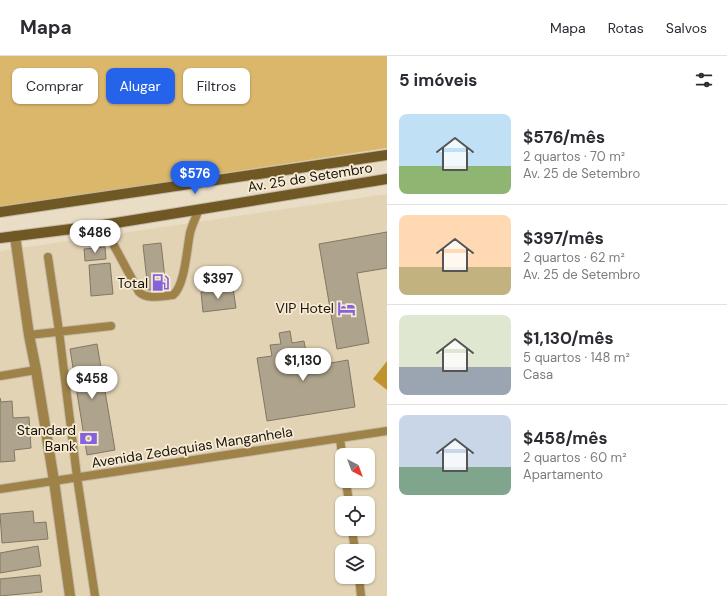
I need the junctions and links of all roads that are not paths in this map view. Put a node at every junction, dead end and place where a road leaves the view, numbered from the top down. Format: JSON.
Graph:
{"nodes":[{"id":1,"x":387,"y":155,"type":"edge"},
{"id":2,"x":387,"y":179,"type":"edge"},
{"id":3,"x":199,"y":210,"type":"junction"},
{"id":4,"x":0,"y":212,"type":"edge"},
{"id":5,"x":103,"y":225,"type":"junction"},
{"id":6,"x":15,"y":236,"type":"junction"},
{"id":7,"x":0,"y":238,"type":"edge"},
{"id":8,"x":48,"y":257,"type":"dead end"},
{"id":9,"x":111,"y":326,"type":"dead end"},
{"id":10,"x":59,"y":331,"type":"junction"},
{"id":11,"x":29,"y":335,"type":"junction"},
{"id":12,"x":36,"y":370,"type":"junction"},
{"id":13,"x":0,"y":376,"type":"edge"},
{"id":14,"x":387,"y":431,"type":"edge"},
{"id":15,"x":340,"y":438,"type":"junction"},
{"id":16,"x":341,"y":448,"type":"edge"},
{"id":17,"x":77,"y":477,"type":"junction"},
{"id":18,"x":54,"y":481,"type":"junction"},
{"id":19,"x":0,"y":489,"type":"edge"},
{"id":20,"x":360,"y":584,"type":"edge"},
{"id":21,"x":70,"y":596,"type":"edge"},
{"id":22,"x":95,"y":596,"type":"edge"},
{"id":23,"x":361,"y":596,"type":"edge"}],
"edges":[{"from":1,"to":4,"type":"main road","name":"Av. 25 de Setembro"},
{"from":2,"to":3,"type":"main road","name":"Av. 25 de Setembro"},
{"from":3,"to":5,"type":"main road","name":"Av. 25 de Setembro"},
{"from":3,"to":5,"type":"lane"},
{"from":5,"to":6,"type":"main road","name":"Av. 25 de Setembro"},
{"from":6,"to":7,"type":"main road","name":"Av. 25 de Setembro"},
{"from":6,"to":11,"type":"street"},
{"from":8,"to":10,"type":"lane"},
{"from":9,"to":10,"type":"lane"},
{"from":10,"to":11,"type":"lane"},
{"from":10,"to":17,"type":"lane"},
{"from":11,"to":12,"type":"street"},
{"from":12,"to":13,"type":"lane"},
{"from":12,"to":18,"type":"street"},
{"from":14,"to":15,"type":"lane","name":"Avenida Zedequias Manganhela"},
{"from":15,"to":16,"type":"lane"},
{"from":15,"to":17,"type":"lane","name":"Avenida Zedequias Manganhela"},
{"from":17,"to":18,"type":"lane","name":"Avenida Zedequias Manganhela"},
{"from":17,"to":22,"type":"lane"},
{"from":18,"to":19,"type":"lane","name":"Avenida Zedequias Manganhela"},
{"from":18,"to":21,"type":"street"},
{"from":20,"to":23,"type":"lane"}]}
